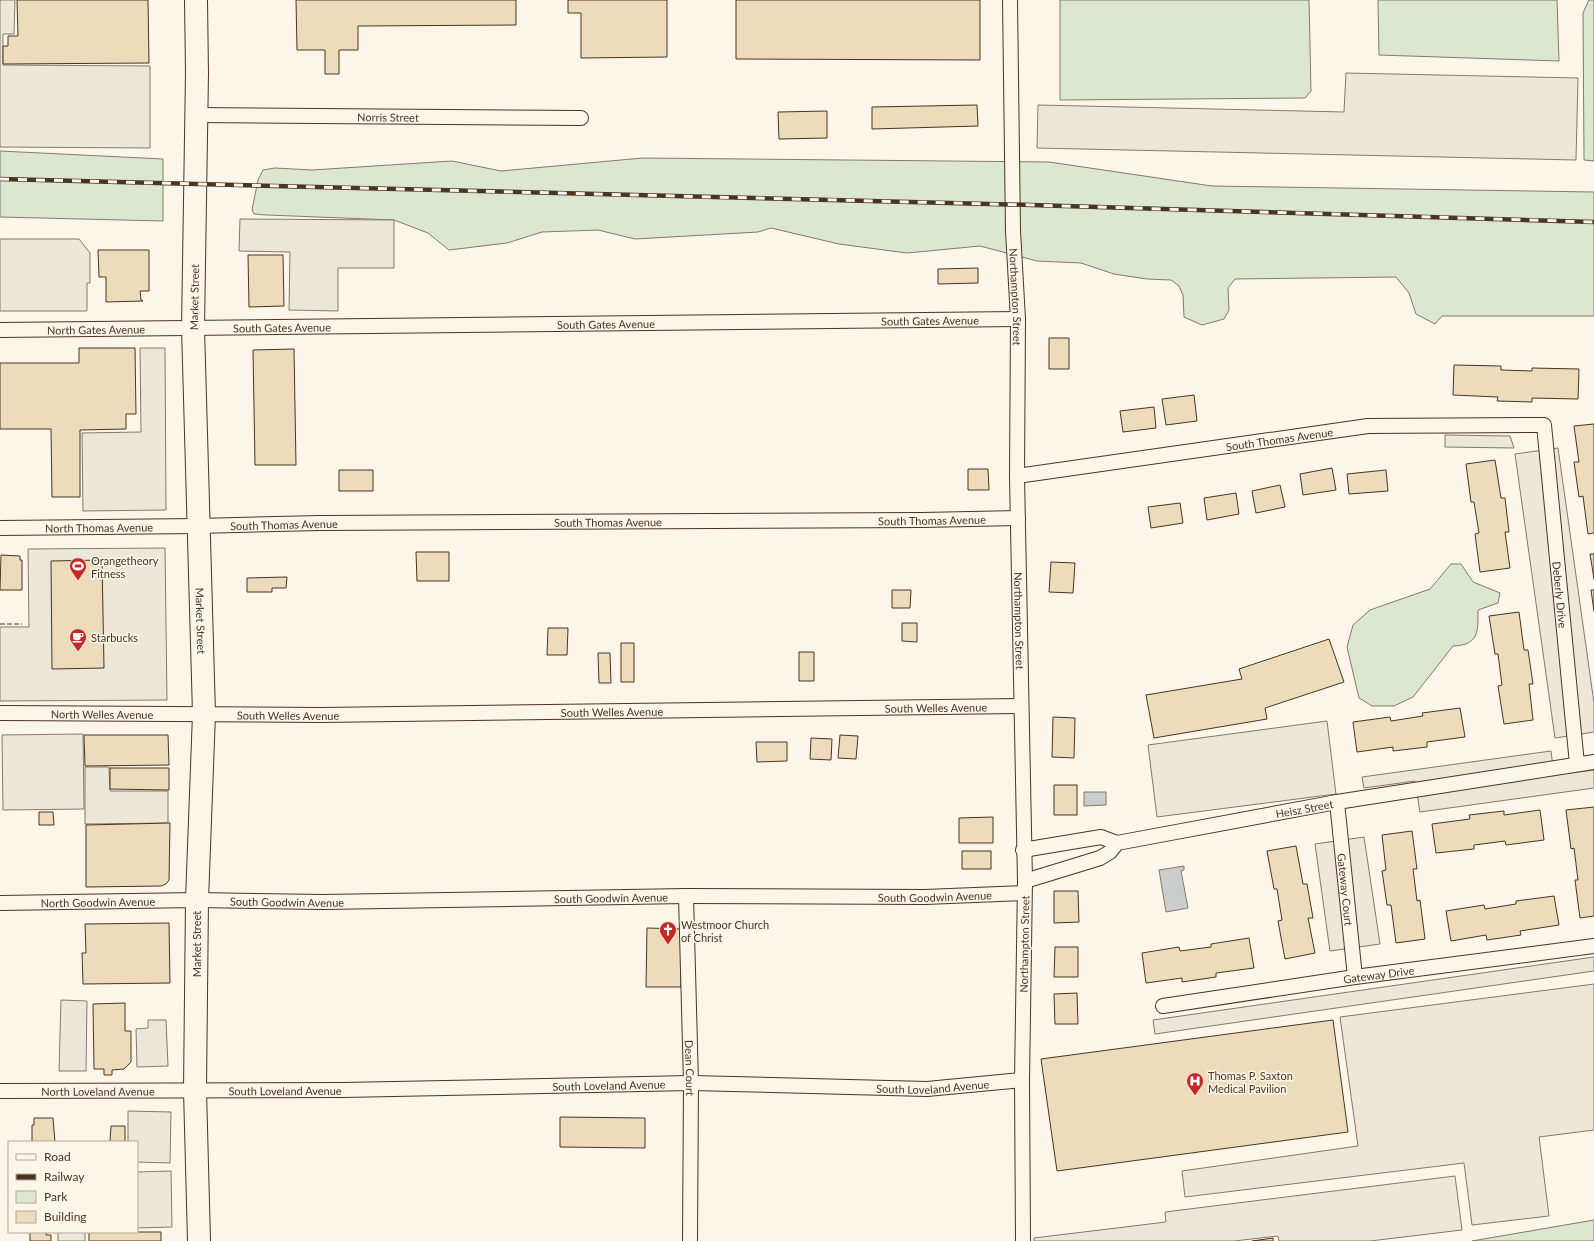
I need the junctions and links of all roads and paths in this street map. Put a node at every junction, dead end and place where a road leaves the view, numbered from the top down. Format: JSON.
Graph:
{"nodes":[{"id":1,"x":196,"y":0,"type":"edge"},
{"id":2,"x":1010,"y":0,"type":"edge"},
{"id":3,"x":196,"y":115,"type":"junction"},
{"id":4,"x":581,"y":118,"type":"dead end"},
{"id":5,"x":1018,"y":319,"type":"junction"},
{"id":6,"x":193,"y":328,"type":"junction"},
{"id":7,"x":0,"y":330,"type":"edge"},
{"id":8,"x":1544,"y":426,"type":"joint"},
{"id":9,"x":1017,"y":476,"type":"junction"},
{"id":10,"x":1018,"y":518,"type":"junction"},
{"id":11,"x":198,"y":526,"type":"junction"},
{"id":12,"x":0,"y":528,"type":"edge"},
{"id":13,"x":1020,"y":706,"type":"junction"},
{"id":14,"x":0,"y":713,"type":"edge"},
{"id":15,"x":204,"y":714,"type":"junction"},
{"id":16,"x":1594,"y":762,"type":"edge"},
{"id":17,"x":1577,"y":764,"type":"junction"},
{"id":18,"x":1336,"y":802,"type":"junction"},
{"id":19,"x":1117,"y":843,"type":"junction"},
{"id":20,"x":1023,"y":850,"type":"junction"},
{"id":21,"x":1025,"y":887,"type":"junction"},
{"id":22,"x":686,"y":896,"type":"junction"},
{"id":23,"x":197,"y":900,"type":"junction"},
{"id":24,"x":0,"y":903,"type":"edge"},
{"id":25,"x":1594,"y":946,"type":"edge"},
{"id":26,"x":1355,"y":977,"type":"junction"},
{"id":27,"x":1163,"y":1006,"type":"dead end"},
{"id":28,"x":1022,"y":1080,"type":"junction"},
{"id":29,"x":691,"y":1083,"type":"junction"},
{"id":30,"x":195,"y":1090,"type":"junction"},
{"id":31,"x":0,"y":1091,"type":"edge"},
{"id":32,"x":199,"y":1241,"type":"edge"},
{"id":33,"x":690,"y":1241,"type":"edge"},
{"id":34,"x":1023,"y":1241,"type":"edge"}],
"edges":[{"from":1,"to":3,"type":"main road","name":"Market Street"},
{"from":2,"to":5,"type":"street","name":"Northampton Street"},
{"from":3,"to":4,"type":"street","name":"Norris Street"},
{"from":3,"to":6,"type":"main road","name":"Market Street"},
{"from":5,"to":6,"type":"street","name":"South Gates Avenue"},
{"from":5,"to":9,"type":"street","name":"Northampton Street"},
{"from":6,"to":7,"type":"street","name":"North Gates Avenue"},
{"from":6,"to":11,"type":"main road","name":"Market Street"},
{"from":8,"to":9,"type":"street","name":"South Thomas Avenue"},
{"from":8,"to":17,"type":"street","name":"Deberly Drive"},
{"from":9,"to":10,"type":"street","name":"Northampton Street"},
{"from":10,"to":11,"type":"street","name":"South Thomas Avenue"},
{"from":10,"to":13,"type":"street","name":"Northampton Street"},
{"from":11,"to":12,"type":"street","name":"North Thomas Avenue"},
{"from":11,"to":15,"type":"main road","name":"Market Street"},
{"from":13,"to":15,"type":"street","name":"South Welles Avenue"},
{"from":13,"to":20,"type":"street","name":"Northampton Street"},
{"from":14,"to":15,"type":"street","name":"North Welles Avenue"},
{"from":15,"to":23,"type":"main road","name":"Market Street"},
{"from":16,"to":17,"type":"street","name":"Heisz Street"},
{"from":17,"to":18,"type":"street","name":"Heisz Street"},
{"from":18,"to":19,"type":"street","name":"Heisz Street"},
{"from":18,"to":26,"type":"street","name":"Gateway Court"},
{"from":19,"to":20,"type":"street"},
{"from":19,"to":21,"type":"street"},
{"from":20,"to":21,"type":"street","name":"Northampton Street"},
{"from":21,"to":22,"type":"street","name":"South Goodwin Avenue"},
{"from":21,"to":28,"type":"street","name":"Northampton Street"},
{"from":22,"to":23,"type":"street","name":"South Goodwin Avenue"},
{"from":22,"to":29,"type":"street","name":"Dean Court"},
{"from":23,"to":24,"type":"street","name":"North Goodwin Avenue"},
{"from":23,"to":30,"type":"main road","name":"Market Street"},
{"from":25,"to":26,"type":"street","name":"Gateway Drive"},
{"from":26,"to":27,"type":"street","name":"Gateway Drive"},
{"from":28,"to":29,"type":"street","name":"South Loveland Avenue"},
{"from":28,"to":34,"type":"street","name":"Northampton Street"},
{"from":29,"to":30,"type":"street","name":"South Loveland Avenue"},
{"from":29,"to":33,"type":"street","name":"Dean Court"},
{"from":30,"to":31,"type":"street","name":"North Loveland Avenue"},
{"from":30,"to":32,"type":"main road","name":"Market Street"}]}
